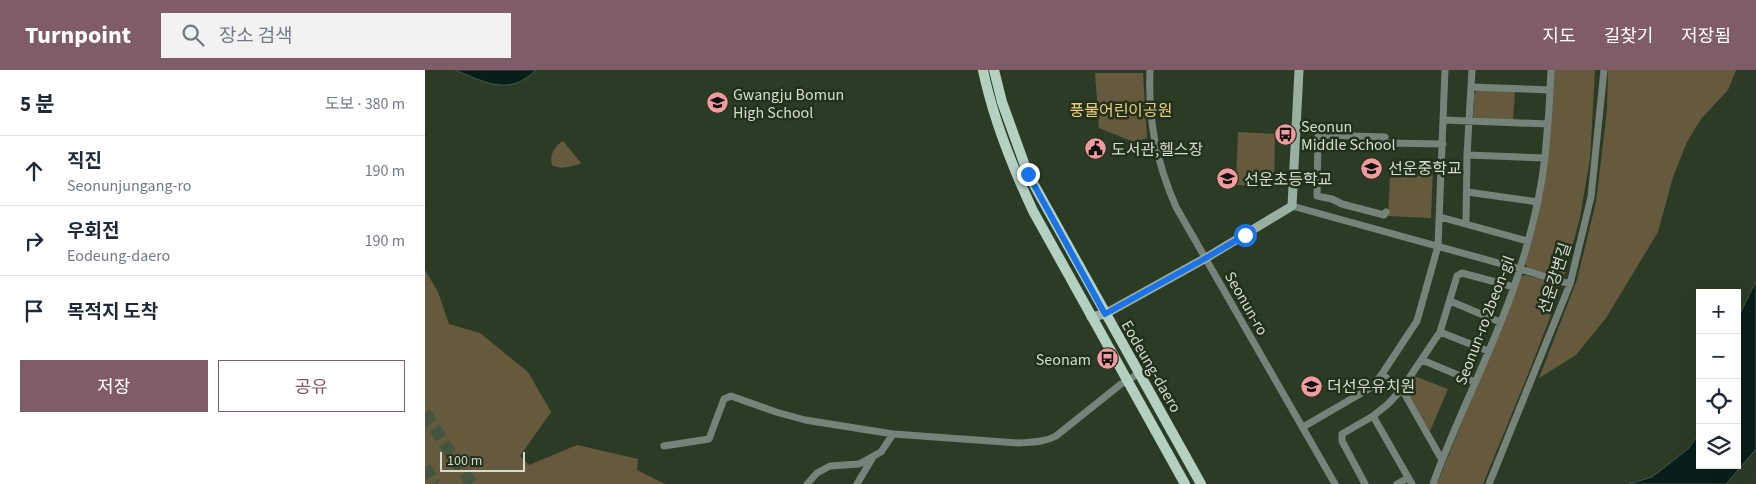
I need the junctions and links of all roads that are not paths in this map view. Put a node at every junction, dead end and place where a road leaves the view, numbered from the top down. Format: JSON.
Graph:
{"nodes":[{"id":1,"x":983,"y":70,"type":"edge"},
{"id":2,"x":994,"y":70,"type":"edge"},
{"id":3,"x":1150,"y":70,"type":"edge"},
{"id":4,"x":1299,"y":70,"type":"edge"},
{"id":5,"x":1445,"y":70,"type":"edge"},
{"id":6,"x":1472,"y":70,"type":"edge"},
{"id":7,"x":1551,"y":70,"type":"edge"},
{"id":8,"x":1604,"y":70,"type":"edge"},
{"id":9,"x":1471,"y":87,"type":"junction"},
{"id":10,"x":1550,"y":90,"type":"junction"},
{"id":11,"x":1443,"y":120,"type":"junction"},
{"id":12,"x":1469,"y":121,"type":"junction"},
{"id":13,"x":1547,"y":124,"type":"junction"},
{"id":14,"x":1443,"y":144,"type":"junction"},
{"id":15,"x":1467,"y":155,"type":"junction"},
{"id":16,"x":1545,"y":158,"type":"junction"},
{"id":17,"x":1467,"y":192,"type":"junction"},
{"id":18,"x":1538,"y":202,"type":"junction"},
{"id":19,"x":1293,"y":206,"type":"junction"},
{"id":20,"x":1386,"y":212,"type":"dead end"},
{"id":21,"x":1440,"y":217,"type":"junction"},
{"id":22,"x":1466,"y":224,"type":"junction"},
{"id":23,"x":1527,"y":241,"type":"junction"},
{"id":24,"x":1438,"y":246,"type":"junction"},
{"id":25,"x":1206,"y":258,"type":"junction"},
{"id":26,"x":1520,"y":269,"type":"junction"},
{"id":27,"x":1570,"y":284,"type":"junction"},
{"id":28,"x":1514,"y":287,"type":"junction"},
{"id":29,"x":1450,"y":301,"type":"junction"},
{"id":30,"x":1105,"y":314,"type":"junction"},
{"id":31,"x":1091,"y":317,"type":"junction"},
{"id":32,"x":1500,"y":322,"type":"junction"},
{"id":33,"x":1440,"y":332,"type":"junction"},
{"id":34,"x":1488,"y":351,"type":"junction"},
{"id":35,"x":1422,"y":360,"type":"junction"},
{"id":36,"x":1140,"y":373,"type":"junction"},
{"id":37,"x":1382,"y":374,"type":"junction"},
{"id":38,"x":1126,"y":381,"type":"junction"},
{"id":39,"x":1475,"y":382,"type":"junction"},
{"id":40,"x":1401,"y":390,"type":"junction"},
{"id":41,"x":1373,"y":416,"type":"junction"},
{"id":42,"x":1303,"y":427,"type":"junction"},
{"id":43,"x":893,"y":434,"type":"junction"},
{"id":44,"x":664,"y":446,"type":"dead end"},
{"id":45,"x":873,"y":456,"type":"junction"},
{"id":46,"x":1442,"y":460,"type":"junction"},
{"id":47,"x":1410,"y":481,"type":"edge"},
{"id":48,"x":807,"y":484,"type":"edge"},
{"id":49,"x":857,"y":484,"type":"edge"},
{"id":50,"x":1185,"y":484,"type":"edge"},
{"id":51,"x":1201,"y":484,"type":"edge"},
{"id":52,"x":1335,"y":484,"type":"edge"},
{"id":53,"x":1365,"y":484,"type":"edge"},
{"id":54,"x":1397,"y":484,"type":"edge"},
{"id":55,"x":1433,"y":484,"type":"edge"},
{"id":56,"x":1489,"y":484,"type":"edge"}],
"edges":[{"from":1,"to":31,"type":"main road","name":"Eodeung-daero"},
{"from":2,"to":30,"type":"main road","name":"Eodeung-daero"},
{"from":3,"to":25,"type":"street","name":"Seonun-ro"},
{"from":4,"to":19,"type":"street"},
{"from":5,"to":11,"type":"street"},
{"from":6,"to":9,"type":"street"},
{"from":7,"to":10,"type":"street","name":"Seonun-ro 2beon-gil"},
{"from":8,"to":27,"type":"street","name":"선운강변길"},
{"from":9,"to":10,"type":"street"},
{"from":9,"to":12,"type":"street"},
{"from":10,"to":13,"type":"street","name":"Seonun-ro 2beon-gil"},
{"from":11,"to":12,"type":"street"},
{"from":11,"to":14,"type":"street"},
{"from":12,"to":13,"type":"street"},
{"from":12,"to":15,"type":"street"},
{"from":13,"to":16,"type":"street","name":"Seonun-ro 2beon-gil"},
{"from":14,"to":20,"type":"street"},
{"from":14,"to":21,"type":"street"},
{"from":15,"to":16,"type":"street"},
{"from":15,"to":17,"type":"street"},
{"from":16,"to":18,"type":"street","name":"Seonun-ro 2beon-gil"},
{"from":17,"to":18,"type":"street"},
{"from":17,"to":22,"type":"street"},
{"from":18,"to":23,"type":"street","name":"Seonun-ro 2beon-gil"},
{"from":19,"to":24,"type":"street"},
{"from":19,"to":25,"type":"street"},
{"from":21,"to":22,"type":"street"},
{"from":21,"to":24,"type":"street"},
{"from":22,"to":23,"type":"street"},
{"from":23,"to":26,"type":"street","name":"Seonun-ro 2beon-gil"},
{"from":24,"to":26,"type":"street"},
{"from":24,"to":37,"type":"street"},
{"from":25,"to":30,"type":"street"},
{"from":25,"to":42,"type":"street","name":"Seonun-ro"},
{"from":26,"to":27,"type":"street"},
{"from":26,"to":28,"type":"street","name":"Seonun-ro 2beon-gil"},
{"from":27,"to":56,"type":"street","name":"선운강변길"},
{"from":28,"to":29,"type":"street"},
{"from":28,"to":32,"type":"street","name":"Seonun-ro 2beon-gil"},
{"from":29,"to":32,"type":"street"},
{"from":29,"to":33,"type":"street"},
{"from":30,"to":31,"type":"street"},
{"from":30,"to":36,"type":"main road","name":"Eodeung-daero"},
{"from":31,"to":38,"type":"main road","name":"Eodeung-daero"},
{"from":32,"to":34,"type":"street","name":"Seonun-ro 2beon-gil"},
{"from":33,"to":34,"type":"street"},
{"from":33,"to":35,"type":"street"},
{"from":34,"to":39,"type":"street","name":"Seonun-ro 2beon-gil"},
{"from":35,"to":39,"type":"street"},
{"from":35,"to":40,"type":"street"},
{"from":36,"to":38,"type":"street"},
{"from":36,"to":51,"type":"main road","name":"Eodeung-daero"},
{"from":37,"to":40,"type":"street"},
{"from":37,"to":42,"type":"street"},
{"from":38,"to":43,"type":"street"},
{"from":38,"to":50,"type":"main road","name":"Eodeung-daero"},
{"from":39,"to":46,"type":"street","name":"Seonun-ro 2beon-gil"},
{"from":40,"to":41,"type":"street"},
{"from":40,"to":46,"type":"street"},
{"from":41,"to":47,"type":"street"},
{"from":41,"to":53,"type":"street"},
{"from":42,"to":52,"type":"street","name":"Seonun-ro"},
{"from":43,"to":44,"type":"street"},
{"from":43,"to":45,"type":"street"},
{"from":45,"to":48,"type":"street"},
{"from":45,"to":49,"type":"street"},
{"from":46,"to":55,"type":"street","name":"Seonun-ro 2beon-gil"},
{"from":47,"to":54,"type":"street"}]}
